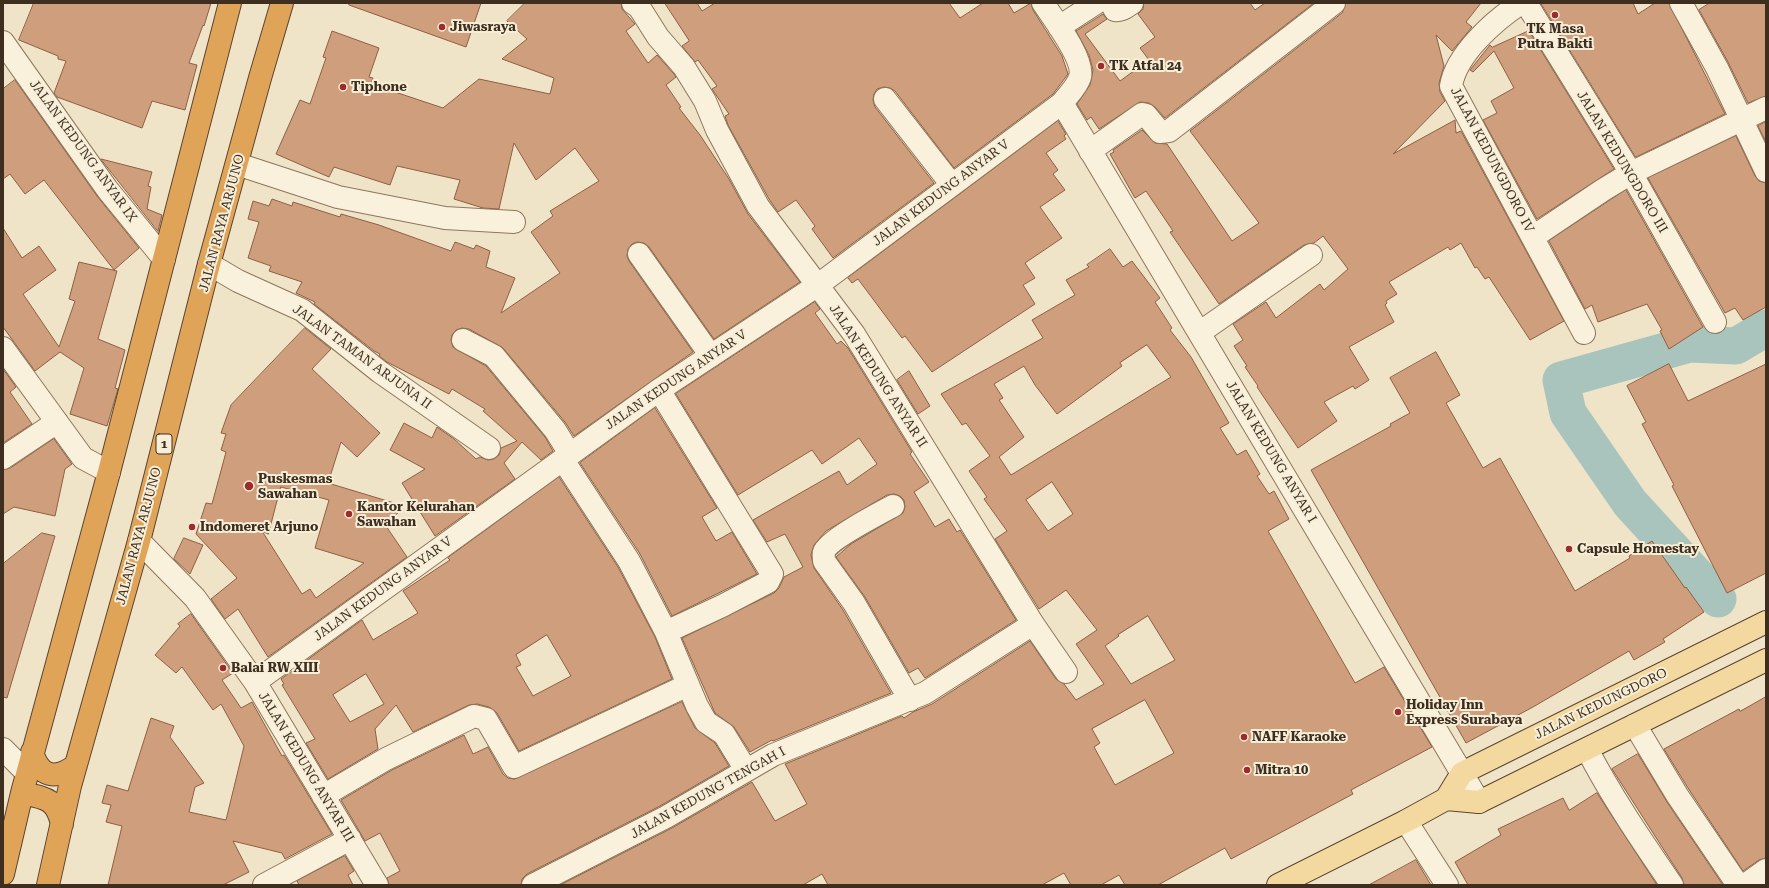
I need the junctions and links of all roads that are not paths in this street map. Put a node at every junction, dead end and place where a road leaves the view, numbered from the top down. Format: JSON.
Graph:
{"nodes":[{"id":1,"x":230,"y":3,"type":"edge"},
{"id":2,"x":282,"y":3,"type":"edge"},
{"id":3,"x":634,"y":3,"type":"edge"},
{"id":4,"x":1043,"y":3,"type":"edge"},
{"id":5,"x":1096,"y":3,"type":"edge"},
{"id":6,"x":1111,"y":3,"type":"edge"},
{"id":7,"x":1132,"y":3,"type":"edge"},
{"id":8,"x":1334,"y":3,"type":"edge"},
{"id":9,"x":1521,"y":3,"type":"edge"},
{"id":10,"x":1526,"y":3,"type":"edge"},
{"id":11,"x":1681,"y":3,"type":"edge"},
{"id":12,"x":1059,"y":28,"type":"junction"},
{"id":13,"x":3,"y":42,"type":"edge"},
{"id":14,"x":885,"y":99,"type":"dead end"},
{"id":15,"x":1062,"y":103,"type":"junction"},
{"id":16,"x":1766,"y":108,"type":"edge"},
{"id":17,"x":1741,"y":121,"type":"junction"},
{"id":18,"x":1090,"y":151,"type":"junction"},
{"id":19,"x":237,"y":164,"type":"junction"},
{"id":20,"x":1766,"y":170,"type":"edge"},
{"id":21,"x":1631,"y":173,"type":"junction"},
{"id":22,"x":952,"y":185,"type":"junction"},
{"id":23,"x":514,"y":222,"type":"dead end"},
{"id":24,"x":1533,"y":237,"type":"junction"},
{"id":25,"x":639,"y":254,"type":"dead end"},
{"id":26,"x":1311,"y":255,"type":"dead end"},
{"id":27,"x":164,"y":259,"type":"junction"},
{"id":28,"x":209,"y":264,"type":"junction"},
{"id":29,"x":818,"y":285,"type":"junction"},
{"id":30,"x":1715,"y":322,"type":"dead end"},
{"id":31,"x":1200,"y":333,"type":"junction"},
{"id":32,"x":1584,"y":333,"type":"dead end"},
{"id":33,"x":462,"y":340,"type":"dead end"},
{"id":34,"x":3,"y":348,"type":"edge"},
{"id":35,"x":711,"y":356,"type":"junction"},
{"id":36,"x":659,"y":390,"type":"junction"},
{"id":37,"x":57,"y":422,"type":"junction"},
{"id":38,"x":489,"y":448,"type":"dead end"},
{"id":39,"x":567,"y":457,"type":"junction"},
{"id":40,"x":3,"y":458,"type":"edge"},
{"id":41,"x":109,"y":472,"type":"junction"},
{"id":42,"x":893,"y":506,"type":"dead end"},
{"id":43,"x":139,"y":541,"type":"junction"},
{"id":44,"x":1766,"y":622,"type":"edge"},
{"id":45,"x":1034,"y":624,"type":"junction"},
{"id":46,"x":666,"y":632,"type":"junction"},
{"id":47,"x":1766,"y":660,"type":"edge"},
{"id":48,"x":1066,"y":672,"type":"dead end"},
{"id":49,"x":255,"y":682,"type":"junction"},
{"id":50,"x":688,"y":685,"type":"junction"},
{"id":51,"x":910,"y":700,"type":"junction"},
{"id":52,"x":1635,"y":725,"type":"junction"},
{"id":53,"x":3,"y":749,"type":"edge"},
{"id":54,"x":1587,"y":749,"type":"junction"},
{"id":55,"x":32,"y":752,"type":"junction"},
{"id":56,"x":76,"y":765,"type":"junction"},
{"id":57,"x":746,"y":770,"type":"junction"},
{"id":58,"x":1462,"y":773,"type":"junction"},
{"id":59,"x":24,"y":783,"type":"junction"},
{"id":60,"x":323,"y":796,"type":"junction"},
{"id":61,"x":1446,"y":799,"type":"junction"},
{"id":62,"x":1479,"y":802,"type":"junction"},
{"id":63,"x":1406,"y":821,"type":"junction"},
{"id":64,"x":62,"y":824,"type":"junction"},
{"id":65,"x":350,"y":839,"type":"junction"},
{"id":66,"x":1766,"y":870,"type":"edge"},
{"id":67,"x":3,"y":874,"type":"edge"},
{"id":68,"x":48,"y":885,"type":"edge"},
{"id":69,"x":264,"y":885,"type":"edge"},
{"id":70,"x":377,"y":885,"type":"edge"},
{"id":71,"x":533,"y":885,"type":"edge"},
{"id":72,"x":1278,"y":885,"type":"edge"},
{"id":73,"x":1447,"y":885,"type":"edge"},
{"id":74,"x":1672,"y":885,"type":"edge"},
{"id":75,"x":1738,"y":885,"type":"edge"},
{"id":76,"x":1745,"y":885,"type":"edge"}],
"edges":[{"from":1,"to":27,"type":"highway"},
{"from":2,"to":19,"type":"highway","name":"JALAN RAYA ARJUNO","number":"1"},
{"from":3,"to":29,"type":"street","name":"JALAN KEDUNG ANYAR II"},
{"from":4,"to":12,"type":"street"},
{"from":5,"to":12,"type":"street"},
{"from":6,"to":7,"type":"street"},
{"from":8,"to":18,"type":"street"},
{"from":9,"to":24,"type":"street","name":"JALAN KEDUNGDORO IV"},
{"from":10,"to":21,"type":"street","name":"JALAN KEDUNGDORO III"},
{"from":11,"to":17,"type":"street"},
{"from":12,"to":15,"type":"street","name":"JALAN KEDUNG ANYAR V"},
{"from":13,"to":27,"type":"street","name":"JALAN KEDUNG ANYAR IX"},
{"from":14,"to":22,"type":"street"},
{"from":15,"to":18,"type":"street","name":"JALAN KEDUNG ANYAR I"},
{"from":15,"to":22,"type":"street","name":"JALAN KEDUNG ANYAR V"},
{"from":16,"to":17,"type":"street"},
{"from":17,"to":20,"type":"street"},
{"from":17,"to":21,"type":"street"},
{"from":18,"to":31,"type":"street","name":"JALAN KEDUNG ANYAR I"},
{"from":19,"to":23,"type":"street"},
{"from":19,"to":28,"type":"highway","name":"JALAN RAYA ARJUNO","number":"1"},
{"from":21,"to":24,"type":"street"},
{"from":21,"to":30,"type":"street","name":"JALAN KEDUNGDORO III"},
{"from":22,"to":29,"type":"street","name":"JALAN KEDUNG ANYAR V"},
{"from":24,"to":32,"type":"street","name":"JALAN KEDUNGDORO IV"},
{"from":25,"to":35,"type":"street"},
{"from":26,"to":31,"type":"street"},
{"from":27,"to":41,"type":"highway"},
{"from":28,"to":38,"type":"street","name":"JALAN TAMAN ARJUNA II"},
{"from":28,"to":43,"type":"highway","name":"JALAN RAYA ARJUNO","number":"1"},
{"from":29,"to":35,"type":"street","name":"JALAN KEDUNG ANYAR V"},
{"from":29,"to":45,"type":"street","name":"JALAN KEDUNG ANYAR II"},
{"from":31,"to":58,"type":"street","name":"JALAN KEDUNG ANYAR I"},
{"from":33,"to":39,"type":"street"},
{"from":34,"to":37,"type":"street"},
{"from":35,"to":36,"type":"street","name":"JALAN KEDUNG ANYAR V"},
{"from":36,"to":39,"type":"street","name":"JALAN KEDUNG ANYAR V"},
{"from":36,"to":46,"type":"street"},
{"from":37,"to":40,"type":"street"},
{"from":37,"to":41,"type":"street"},
{"from":39,"to":46,"type":"street"},
{"from":39,"to":49,"type":"street","name":"JALAN KEDUNG ANYAR V"},
{"from":41,"to":55,"type":"highway"},
{"from":42,"to":51,"type":"street"},
{"from":43,"to":49,"type":"street","name":"JALAN KEDUNG ANYAR III"},
{"from":43,"to":56,"type":"highway","name":"JALAN RAYA ARJUNO","number":"1"},
{"from":44,"to":58,"type":"main road","name":"JALAN KEDUNGDORO"},
{"from":45,"to":48,"type":"street","name":"JALAN KEDUNG ANYAR II"},
{"from":45,"to":51,"type":"street","name":"JALAN KEDUNG TENGAH I"},
{"from":46,"to":50,"type":"street"},
{"from":47,"to":52,"type":"main road"},
{"from":49,"to":60,"type":"street","name":"JALAN KEDUNG ANYAR III"},
{"from":50,"to":57,"type":"street"},
{"from":50,"to":60,"type":"street"},
{"from":51,"to":57,"type":"street","name":"JALAN KEDUNG TENGAH I"},
{"from":52,"to":54,"type":"main road"},
{"from":52,"to":75,"type":"street"},
{"from":53,"to":59,"type":"street"},
{"from":54,"to":62,"type":"main road"},
{"from":54,"to":74,"type":"street"},
{"from":55,"to":56,"type":"highway"},
{"from":55,"to":59,"type":"highway"},
{"from":56,"to":64,"type":"highway","name":"JALAN RAYA ARJUNO","number":"1"},
{"from":57,"to":71,"type":"street","name":"JALAN KEDUNG TENGAH I"},
{"from":58,"to":61,"type":"main road"},
{"from":58,"to":62,"type":"street","name":"JALAN KEDUNG ANYAR I"},
{"from":59,"to":64,"type":"highway"},
{"from":59,"to":67,"type":"highway"},
{"from":60,"to":65,"type":"street","name":"JALAN KEDUNG ANYAR III"},
{"from":61,"to":62,"type":"main road"},
{"from":61,"to":63,"type":"main road"},
{"from":63,"to":72,"type":"main road"},
{"from":63,"to":73,"type":"street"},
{"from":64,"to":68,"type":"highway","name":"JALAN RAYA ARJUNO","number":"1"},
{"from":65,"to":69,"type":"street"},
{"from":65,"to":70,"type":"street","name":"JALAN KEDUNG ANYAR III"},
{"from":66,"to":76,"type":"street"}]}
